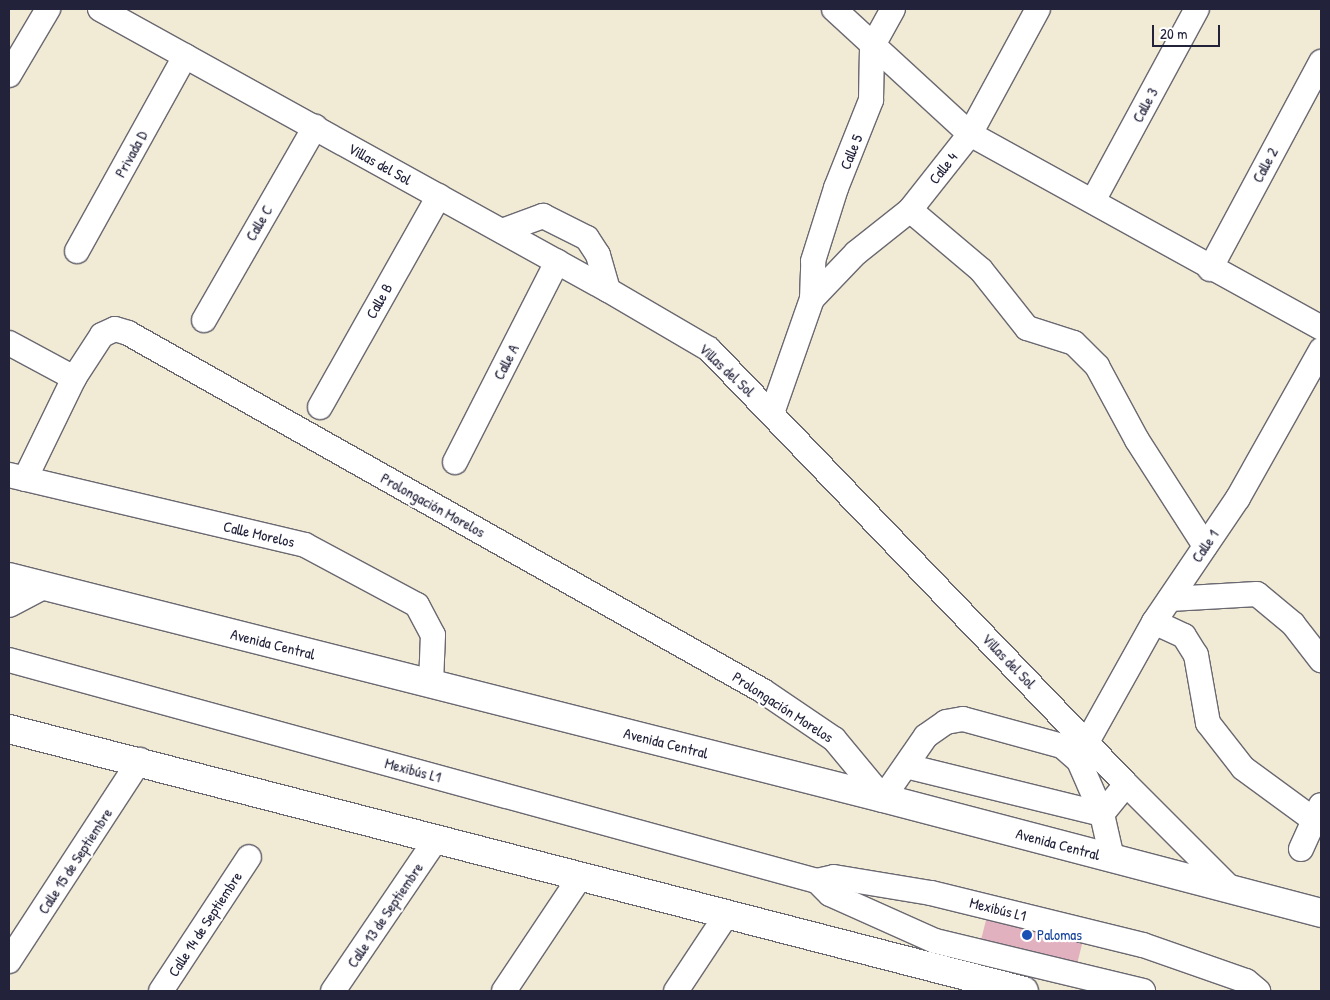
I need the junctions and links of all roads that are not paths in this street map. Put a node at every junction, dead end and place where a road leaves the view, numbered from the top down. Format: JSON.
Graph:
{"nodes":[{"id":1,"x":48,"y":9,"type":"edge"},
{"id":2,"x":100,"y":9,"type":"edge"},
{"id":3,"x":834,"y":9,"type":"edge"},
{"id":4,"x":893,"y":9,"type":"edge"},
{"id":5,"x":1038,"y":9,"type":"edge"},
{"id":6,"x":1197,"y":9,"type":"edge"},
{"id":7,"x":872,"y":48,"type":"junction"},
{"id":8,"x":184,"y":56,"type":"junction"},
{"id":9,"x":1321,"y":62,"type":"edge"},
{"id":10,"x":9,"y":75,"type":"edge"},
{"id":11,"x":314,"y":127,"type":"junction"},
{"id":12,"x":970,"y":134,"type":"junction"},
{"id":13,"x":439,"y":196,"type":"junction"},
{"id":14,"x":1093,"y":202,"type":"junction"},
{"id":15,"x":910,"y":210,"type":"junction"},
{"id":16,"x":502,"y":231,"type":"junction"},
{"id":17,"x":77,"y":251,"type":"dead end"},
{"id":18,"x":556,"y":262,"type":"junction"},
{"id":19,"x":1210,"y":269,"type":"junction"},
{"id":20,"x":608,"y":290,"type":"junction"},
{"id":21,"x":812,"y":299,"type":"junction"},
{"id":22,"x":204,"y":320,"type":"dead end"},
{"id":23,"x":1321,"y":328,"type":"edge"},
{"id":24,"x":9,"y":343,"type":"edge"},
{"id":25,"x":1321,"y":350,"type":"edge"},
{"id":26,"x":74,"y":378,"type":"junction"},
{"id":27,"x":320,"y":407,"type":"dead end"},
{"id":28,"x":772,"y":413,"type":"junction"},
{"id":29,"x":455,"y":462,"type":"dead end"},
{"id":30,"x":17,"y":477,"type":"edge"},
{"id":31,"x":1206,"y":546,"type":"junction"},
{"id":32,"x":9,"y":577,"type":"edge"},
{"id":33,"x":41,"y":586,"type":"junction"},
{"id":34,"x":1170,"y":599,"type":"junction"},
{"id":35,"x":9,"y":603,"type":"edge"},
{"id":36,"x":1154,"y":622,"type":"junction"},
{"id":37,"x":9,"y":660,"type":"edge"},
{"id":38,"x":1321,"y":660,"type":"edge"},
{"id":39,"x":431,"y":683,"type":"junction"},
{"id":40,"x":9,"y":729,"type":"edge"},
{"id":41,"x":1087,"y":742,"type":"junction"},
{"id":42,"x":140,"y":760,"type":"junction"},
{"id":43,"x":906,"y":766,"type":"junction"},
{"id":44,"x":1126,"y":784,"type":"junction"},
{"id":45,"x":883,"y":798,"type":"junction"},
{"id":46,"x":1318,"y":812,"type":"edge"},
{"id":47,"x":1102,"y":814,"type":"junction"},
{"id":48,"x":437,"y":838,"type":"junction"},
{"id":49,"x":1301,"y":849,"type":"dead end"},
{"id":50,"x":249,"y":857,"type":"dead end"},
{"id":51,"x":1112,"y":858,"type":"junction"},
{"id":52,"x":580,"y":877,"type":"junction"},
{"id":53,"x":817,"y":881,"type":"junction"},
{"id":54,"x":1232,"y":890,"type":"junction"},
{"id":55,"x":1321,"y":913,"type":"edge"},
{"id":56,"x":727,"y":914,"type":"junction"},
{"id":57,"x":9,"y":961,"type":"edge"},
{"id":58,"x":964,"y":984,"type":"edge"},
{"id":59,"x":161,"y":991,"type":"edge"},
{"id":60,"x":333,"y":991,"type":"edge"},
{"id":61,"x":504,"y":991,"type":"edge"},
{"id":62,"x":676,"y":991,"type":"edge"},
{"id":63,"x":1024,"y":991,"type":"edge"},
{"id":64,"x":1143,"y":991,"type":"edge"},
{"id":65,"x":1258,"y":991,"type":"edge"}],
"edges":[{"from":1,"to":10,"type":"street"},
{"from":2,"to":8,"type":"street","name":"Villas del Sol"},
{"from":3,"to":7,"type":"street"},
{"from":4,"to":7,"type":"street","name":"Calle 5"},
{"from":5,"to":12,"type":"street","name":"Calle 4"},
{"from":6,"to":14,"type":"street","name":"Calle 3"},
{"from":7,"to":12,"type":"street"},
{"from":7,"to":21,"type":"street","name":"Calle 5"},
{"from":8,"to":11,"type":"street","name":"Villas del Sol"},
{"from":8,"to":17,"type":"street","name":"Privada D"},
{"from":9,"to":19,"type":"street","name":"Calle 2"},
{"from":11,"to":13,"type":"street","name":"Villas del Sol"},
{"from":11,"to":22,"type":"street","name":"Calle C"},
{"from":12,"to":14,"type":"street"},
{"from":12,"to":15,"type":"street","name":"Calle 4"},
{"from":13,"to":16,"type":"street","name":"Villas del Sol"},
{"from":13,"to":27,"type":"street","name":"Calle B"},
{"from":14,"to":19,"type":"street"},
{"from":15,"to":21,"type":"street","name":"Calle 4"},
{"from":15,"to":31,"type":"street"},
{"from":16,"to":18,"type":"street","name":"Villas del Sol"},
{"from":16,"to":20,"type":"street"},
{"from":18,"to":20,"type":"street","name":"Villas del Sol"},
{"from":18,"to":29,"type":"street","name":"Calle A"},
{"from":19,"to":23,"type":"street"},
{"from":20,"to":28,"type":"street","name":"Villas del Sol"},
{"from":21,"to":28,"type":"street"},
{"from":24,"to":26,"type":"street"},
{"from":25,"to":31,"type":"street","name":"Calle 1"},
{"from":26,"to":30,"type":"street","name":"Prolongación Morelos"},
{"from":26,"to":45,"type":"street","name":"Prolongación Morelos"},
{"from":28,"to":41,"type":"street","name":"Villas del Sol"},
{"from":30,"to":39,"type":"street","name":"Calle Morelos"},
{"from":31,"to":34,"type":"street","name":"Calle 1"},
{"from":32,"to":33,"type":"highway","name":"Avenida Central"},
{"from":33,"to":35,"type":"highway"},
{"from":33,"to":39,"type":"highway","name":"Avenida Central"},
{"from":34,"to":36,"type":"street","name":"Calle 1"},
{"from":34,"to":38,"type":"street"},
{"from":36,"to":41,"type":"street","name":"Calle 1"},
{"from":36,"to":46,"type":"street"},
{"from":37,"to":53,"type":"street","name":"Mexibús L1"},
{"from":39,"to":45,"type":"highway","name":"Avenida Central"},
{"from":40,"to":42,"type":"highway"},
{"from":41,"to":44,"type":"street","name":"Villas del Sol"},
{"from":42,"to":48,"type":"highway"},
{"from":42,"to":57,"type":"street","name":"Calle 15 de Septiembre"},
{"from":43,"to":45,"type":"street"},
{"from":43,"to":47,"type":"street"},
{"from":43,"to":47,"type":"street"},
{"from":44,"to":47,"type":"street"},
{"from":44,"to":54,"type":"street","name":"Villas del Sol"},
{"from":45,"to":51,"type":"highway","name":"Avenida Central"},
{"from":46,"to":49,"type":"street"},
{"from":47,"to":51,"type":"street"},
{"from":48,"to":52,"type":"highway"},
{"from":48,"to":60,"type":"street","name":"Calle 13 de Septiembre"},
{"from":50,"to":59,"type":"street","name":"Calle 14 de Septiembre"},
{"from":51,"to":54,"type":"highway","name":"Avenida Central"},
{"from":52,"to":56,"type":"highway"},
{"from":52,"to":61,"type":"street"},
{"from":53,"to":64,"type":"street","name":"Mexibús L1"},
{"from":53,"to":65,"type":"street","name":"Mexibús L1"},
{"from":54,"to":55,"type":"highway","name":"Avenida Central"},
{"from":56,"to":58,"type":"highway"},
{"from":56,"to":62,"type":"street"},
{"from":58,"to":63,"type":"highway"}]}
